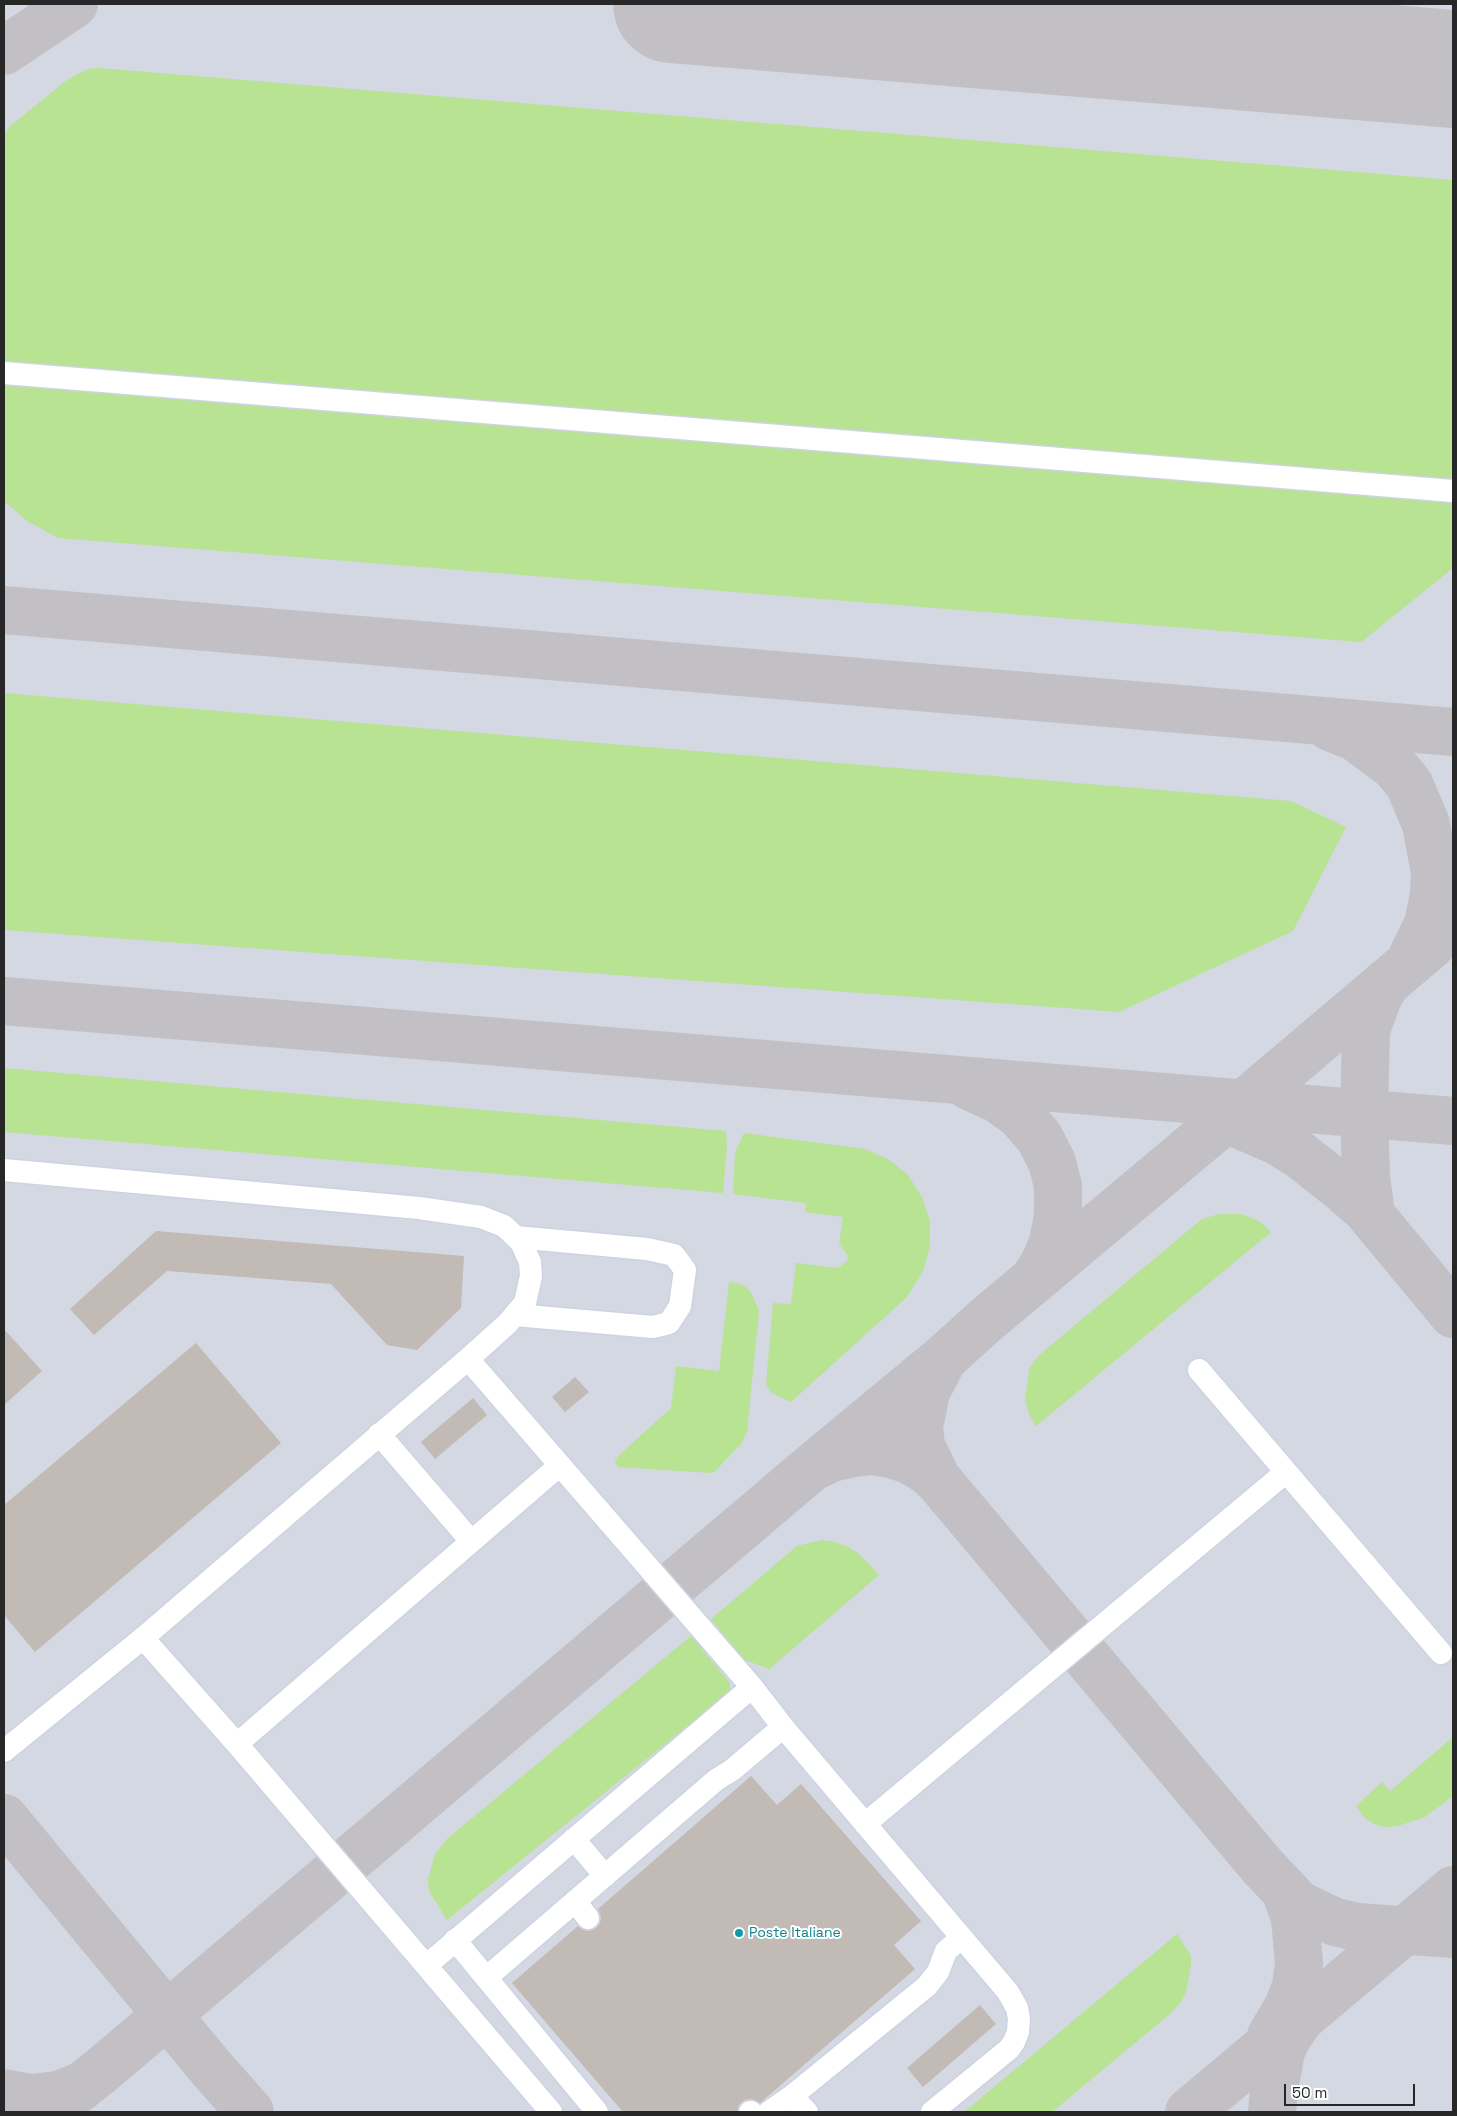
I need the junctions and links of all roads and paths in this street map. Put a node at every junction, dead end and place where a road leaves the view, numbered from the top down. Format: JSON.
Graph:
{"nodes":[{"id":1,"x":4,"y":373,"type":"edge"},
{"id":2,"x":1453,"y":491,"type":"edge"},
{"id":3,"x":4,"y":1170,"type":"edge"},
{"id":4,"x":516,"y":1237,"type":"junction"},
{"id":5,"x":515,"y":1314,"type":"junction"},
{"id":6,"x":468,"y":1359,"type":"junction"},
{"id":7,"x":1199,"y":1370,"type":"dead end"},
{"id":8,"x":379,"y":1434,"type":"junction"},
{"id":9,"x":560,"y":1465,"type":"junction"},
{"id":10,"x":1286,"y":1472,"type":"junction"},
{"id":11,"x":471,"y":1541,"type":"junction"},
{"id":12,"x":143,"y":1638,"type":"junction"},
{"id":13,"x":1441,"y":1653,"type":"dead end"},
{"id":14,"x":752,"y":1687,"type":"junction"},
{"id":15,"x":783,"y":1727,"type":"junction"},
{"id":16,"x":237,"y":1744,"type":"junction"},
{"id":17,"x":4,"y":1751,"type":"edge"},
{"id":18,"x":865,"y":1824,"type":"junction"},
{"id":19,"x":574,"y":1840,"type":"junction"},
{"id":20,"x":605,"y":1876,"type":"junction"},
{"id":21,"x":961,"y":1938,"type":"junction"},
{"id":22,"x":455,"y":1940,"type":"junction"},
{"id":23,"x":427,"y":1964,"type":"junction"},
{"id":24,"x":486,"y":1978,"type":"junction"},
{"id":25,"x":800,"y":2104,"type":"edge"},
{"id":26,"x":551,"y":2112,"type":"edge"},
{"id":27,"x":597,"y":2112,"type":"edge"},
{"id":28,"x":769,"y":2112,"type":"edge"},
{"id":29,"x":932,"y":2112,"type":"edge"}],
"edges":[{"from":1,"to":2,"type":"lane"},
{"from":3,"to":4,"type":"lane"},
{"from":4,"to":5,"type":"lane"},
{"from":4,"to":5,"type":"lane"},
{"from":5,"to":6,"type":"lane"},
{"from":6,"to":8,"type":"lane"},
{"from":6,"to":9,"type":"lane"},
{"from":7,"to":10,"type":"lane"},
{"from":8,"to":11,"type":"lane"},
{"from":8,"to":12,"type":"lane"},
{"from":9,"to":11,"type":"lane"},
{"from":9,"to":14,"type":"lane"},
{"from":10,"to":13,"type":"lane"},
{"from":10,"to":18,"type":"lane"},
{"from":11,"to":16,"type":"lane"},
{"from":12,"to":16,"type":"lane"},
{"from":12,"to":17,"type":"lane"},
{"from":14,"to":15,"type":"lane"},
{"from":14,"to":19,"type":"lane"},
{"from":15,"to":18,"type":"lane"},
{"from":15,"to":20,"type":"lane"},
{"from":16,"to":23,"type":"lane"},
{"from":18,"to":21,"type":"lane"},
{"from":19,"to":20,"type":"lane"},
{"from":19,"to":22,"type":"lane"},
{"from":20,"to":24,"type":"lane"},
{"from":21,"to":25,"type":"lane"},
{"from":21,"to":29,"type":"lane"},
{"from":22,"to":23,"type":"lane"},
{"from":22,"to":24,"type":"lane"},
{"from":23,"to":26,"type":"lane"},
{"from":24,"to":27,"type":"lane"},
{"from":25,"to":28,"type":"lane"}]}
